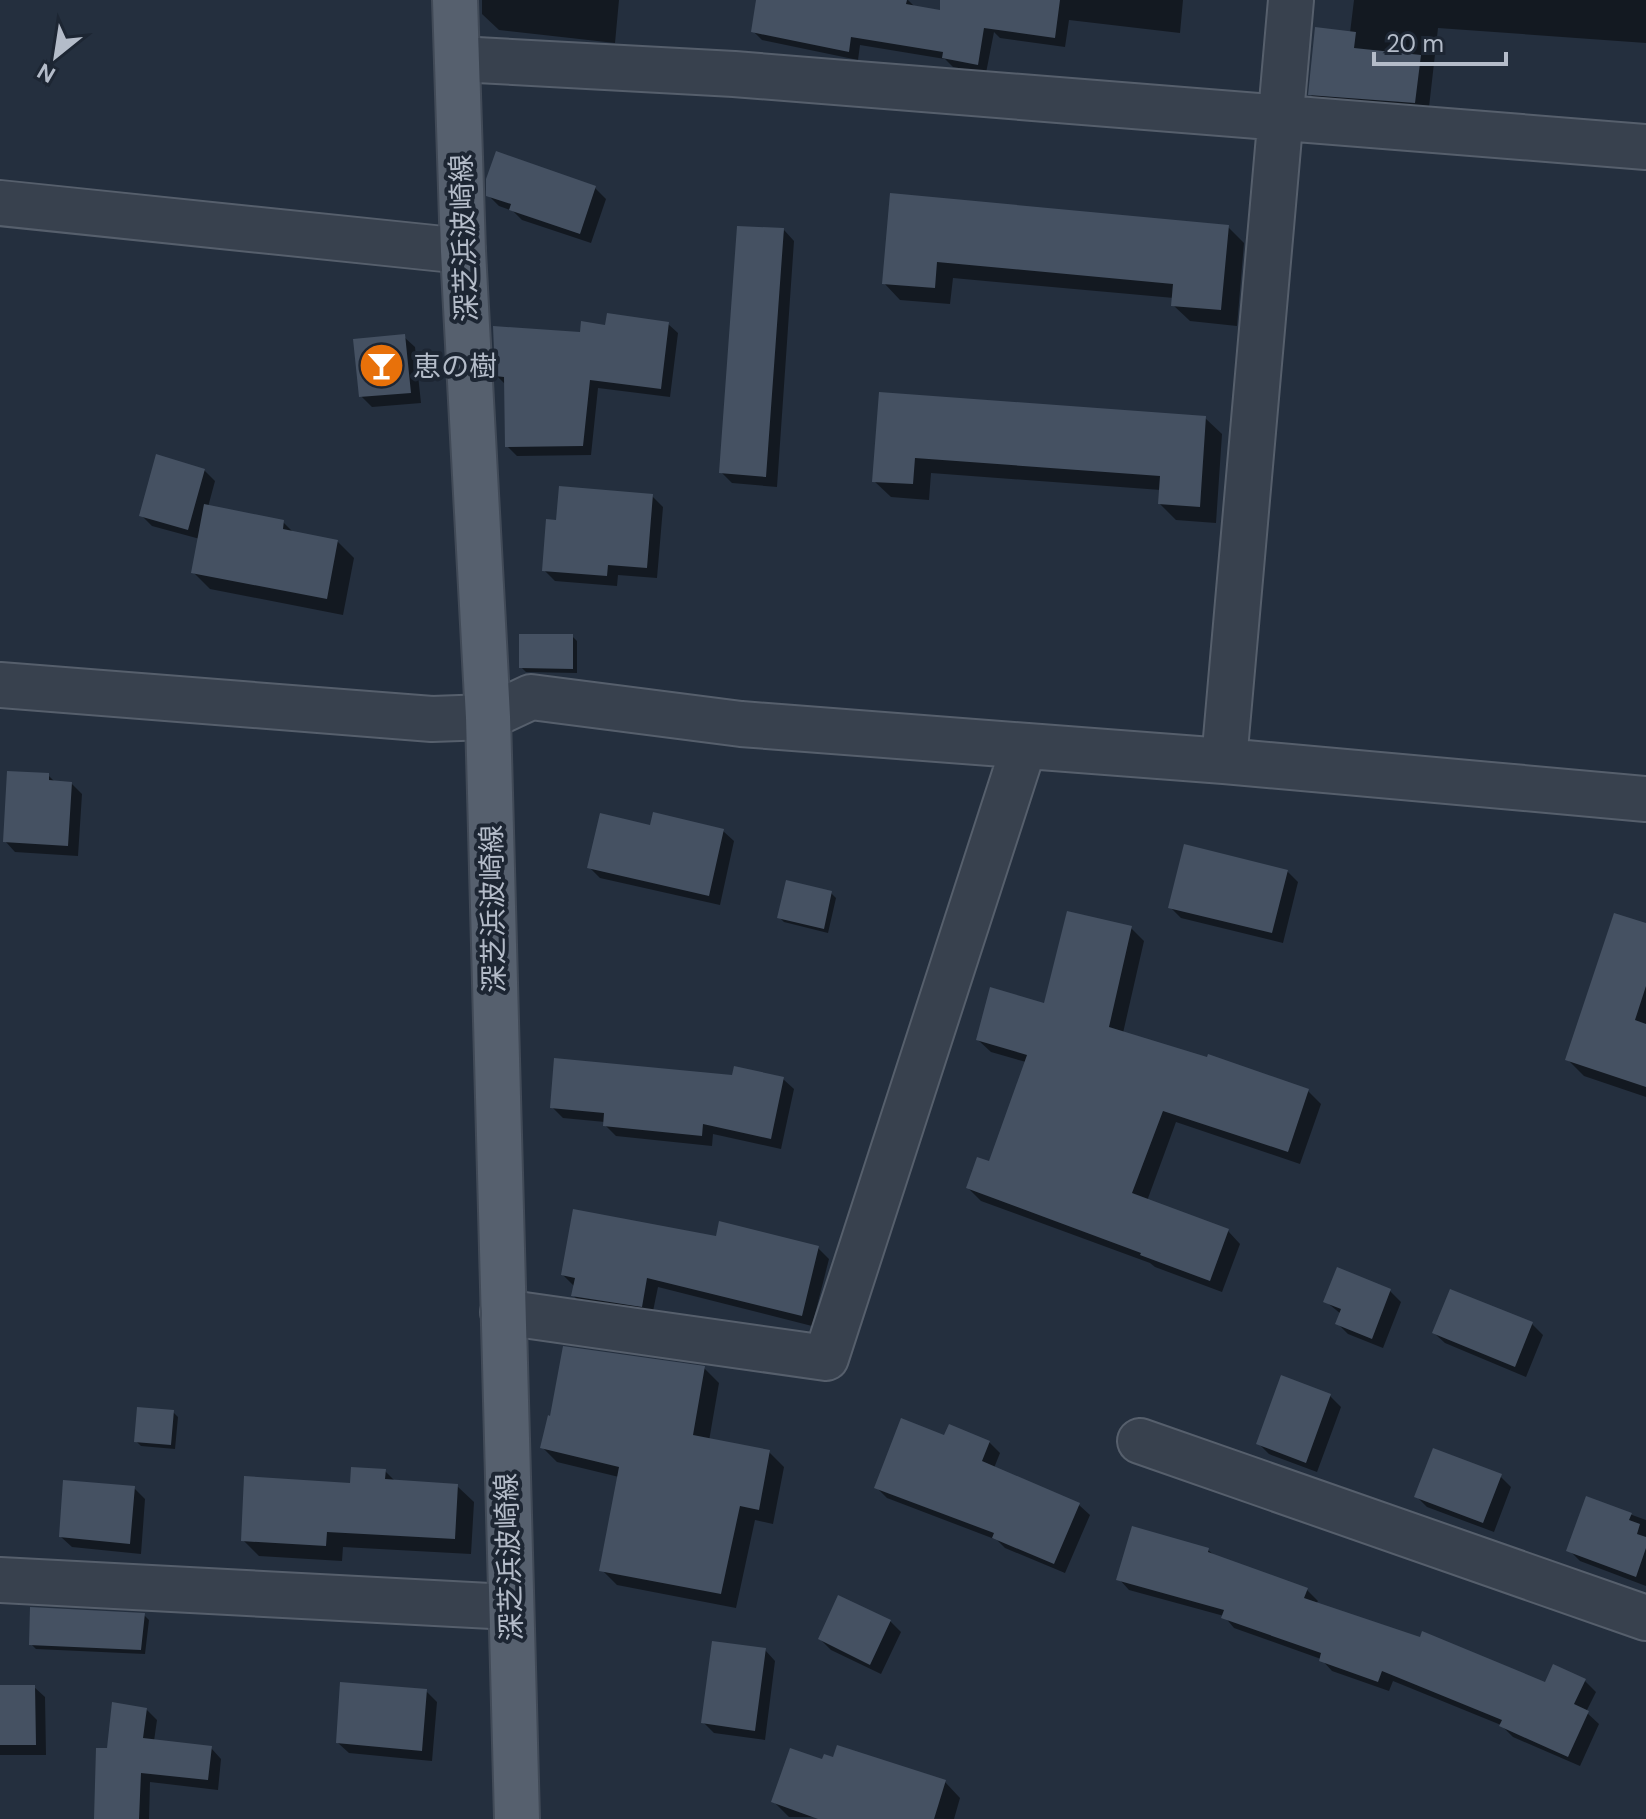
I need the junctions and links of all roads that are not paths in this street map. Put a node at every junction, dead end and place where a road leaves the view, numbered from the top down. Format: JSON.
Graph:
{"nodes":[{"id":1,"x":455,"y":0,"type":"edge"},
{"id":2,"x":1291,"y":0,"type":"edge"},
{"id":3,"x":458,"y":59,"type":"junction"},
{"id":4,"x":1280,"y":120,"type":"junction"},
{"id":5,"x":1646,"y":147,"type":"edge"},
{"id":6,"x":0,"y":203,"type":"edge"},
{"id":7,"x":463,"y":251,"type":"junction"},
{"id":8,"x":0,"y":685,"type":"edge"},
{"id":9,"x":488,"y":717,"type":"junction"},
{"id":10,"x":1024,"y":746,"type":"junction"},
{"id":11,"x":1224,"y":761,"type":"junction"},
{"id":12,"x":1646,"y":799,"type":"edge"},
{"id":13,"x":503,"y":1312,"type":"junction"},
{"id":14,"x":1140,"y":1441,"type":"dead end"},
{"id":15,"x":0,"y":1580,"type":"edge"},
{"id":16,"x":511,"y":1607,"type":"junction"},
{"id":17,"x":1646,"y":1618,"type":"edge"},
{"id":18,"x":517,"y":1819,"type":"edge"}],
"edges":[{"from":1,"to":3,"type":"main road","name":"深芝浜波崎線"},
{"from":2,"to":4,"type":"street"},
{"from":3,"to":4,"type":"street"},
{"from":3,"to":7,"type":"main road","name":"深芝浜波崎線"},
{"from":4,"to":5,"type":"street"},
{"from":4,"to":11,"type":"street"},
{"from":6,"to":7,"type":"street"},
{"from":7,"to":9,"type":"main road","name":"深芝浜波崎線"},
{"from":8,"to":9,"type":"street"},
{"from":9,"to":10,"type":"street"},
{"from":9,"to":13,"type":"main road","name":"深芝浜波崎線"},
{"from":10,"to":11,"type":"street"},
{"from":10,"to":13,"type":"street"},
{"from":11,"to":12,"type":"street"},
{"from":13,"to":16,"type":"main road","name":"深芝浜波崎線"},
{"from":14,"to":17,"type":"street"},
{"from":15,"to":16,"type":"street"},
{"from":16,"to":18,"type":"main road","name":"深芝浜波崎線"}]}
